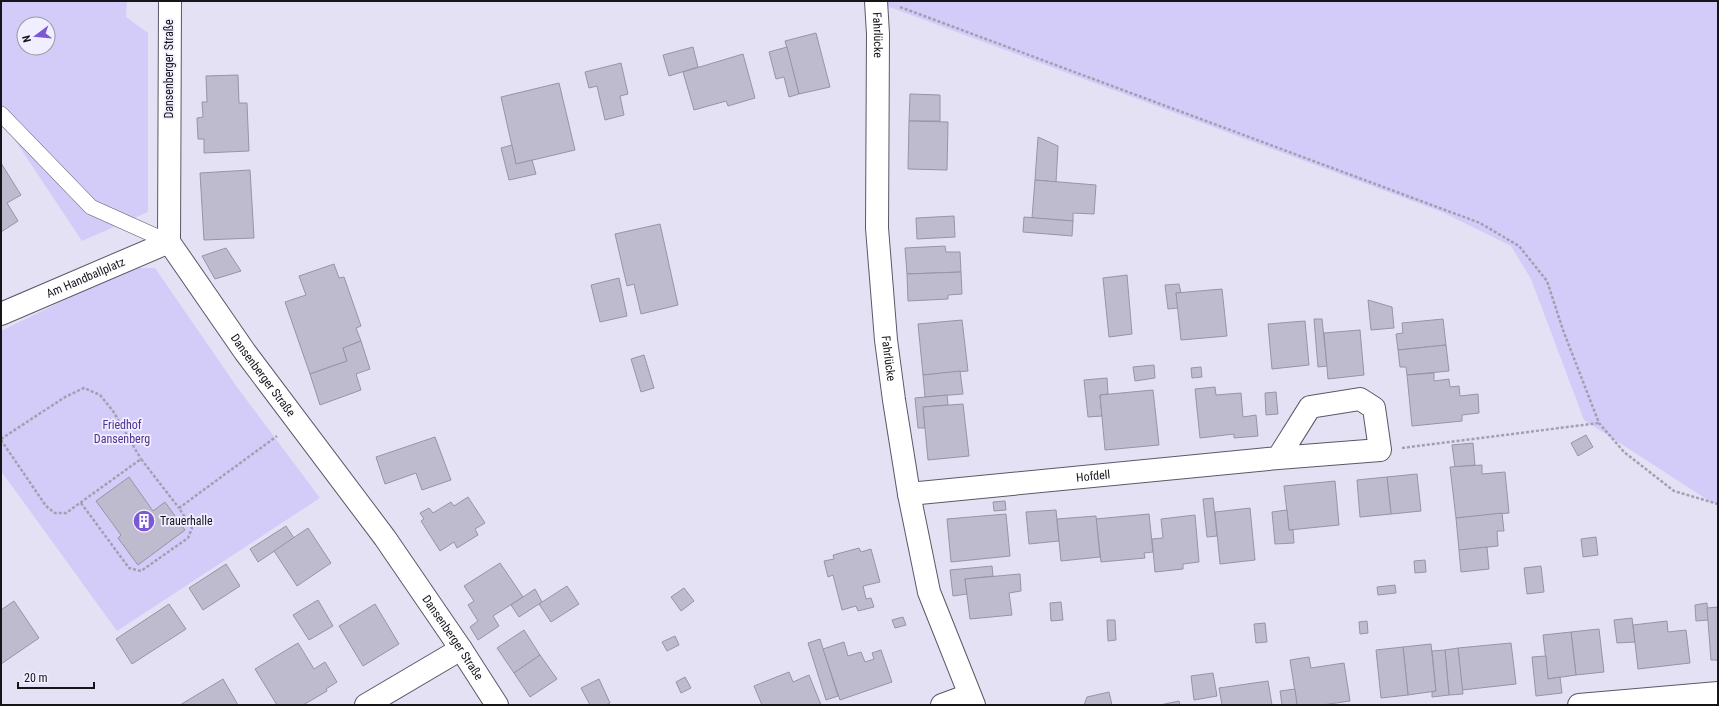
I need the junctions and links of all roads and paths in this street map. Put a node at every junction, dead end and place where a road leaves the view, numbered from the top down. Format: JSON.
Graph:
{"nodes":[{"id":1,"x":170,"y":1,"type":"edge"},
{"id":2,"x":876,"y":1,"type":"edge"},
{"id":3,"x":900,"y":7,"type":"dead end"},
{"id":4,"x":1,"y":114,"type":"edge"},
{"id":5,"x":169,"y":242,"type":"junction"},
{"id":6,"x":1,"y":314,"type":"edge"},
{"id":7,"x":297,"y":421,"type":"junction"},
{"id":8,"x":1599,"y":423,"type":"junction"},
{"id":9,"x":1,"y":440,"type":"edge"},
{"id":10,"x":1380,"y":450,"type":"junction"},
{"id":11,"x":1278,"y":458,"type":"junction"},
{"id":12,"x":141,"y":459,"type":"junction"},
{"id":13,"x":909,"y":494,"type":"junction"},
{"id":14,"x":81,"y":502,"type":"junction"},
{"id":15,"x":1718,"y":504,"type":"edge"},
{"id":16,"x":179,"y":508,"type":"junction"},
{"id":17,"x":461,"y":649,"type":"junction"},
{"id":18,"x":1718,"y":693,"type":"edge"},
{"id":19,"x":972,"y":700,"type":"edge"},
{"id":20,"x":366,"y":705,"type":"edge"},
{"id":21,"x":497,"y":705,"type":"edge"},
{"id":22,"x":942,"y":705,"type":"edge"},
{"id":23,"x":1578,"y":705,"type":"edge"}],
"edges":[{"from":1,"to":5,"type":"street","name":"Dansenberger Straße"},
{"from":2,"to":13,"type":"street","name":"Fahrlücke"},
{"from":3,"to":8,"type":"path"},
{"from":4,"to":5,"type":"lane"},
{"from":5,"to":6,"type":"street","name":"Am Handballplatz"},
{"from":5,"to":7,"type":"street","name":"Dansenberger Straße"},
{"from":7,"to":16,"type":"path"},
{"from":7,"to":17,"type":"street","name":"Dansenberger Straße"},
{"from":8,"to":10,"type":"path"},
{"from":8,"to":15,"type":"path"},
{"from":9,"to":12,"type":"path"},
{"from":9,"to":14,"type":"path"},
{"from":10,"to":11,"type":"street","name":"Hofdell"},
{"from":10,"to":11,"type":"street"},
{"from":11,"to":13,"type":"street","name":"Hofdell"},
{"from":12,"to":14,"type":"path"},
{"from":12,"to":16,"type":"path"},
{"from":13,"to":19,"type":"street","name":"Fahrlücke"},
{"from":14,"to":16,"type":"path"},
{"from":17,"to":20,"type":"street"},
{"from":17,"to":21,"type":"street","name":"Dansenberger Straße"},
{"from":18,"to":23,"type":"street"},
{"from":19,"to":22,"type":"street"}]}
